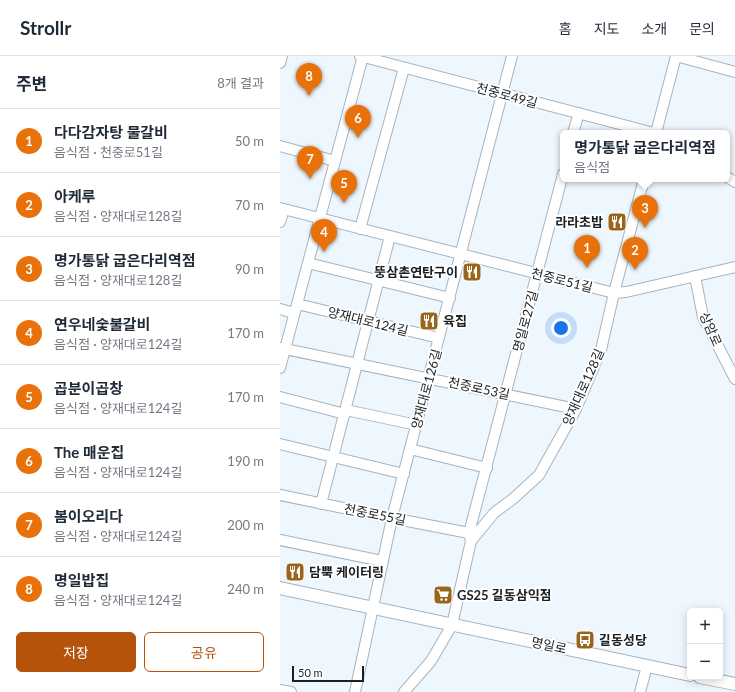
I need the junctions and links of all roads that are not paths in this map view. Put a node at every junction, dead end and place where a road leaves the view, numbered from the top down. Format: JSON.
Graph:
{"nodes":[{"id":1,"x":282,"y":56,"type":"edge"},
{"id":2,"x":362,"y":56,"type":"edge"},
{"id":3,"x":512,"y":56,"type":"edge"},
{"id":4,"x":676,"y":56,"type":"edge"},
{"id":5,"x":280,"y":63,"type":"edge"},
{"id":6,"x":404,"y":68,"type":"junction"},
{"id":7,"x":735,"y":72,"type":"edge"},
{"id":8,"x":502,"y":93,"type":"junction"},
{"id":9,"x":578,"y":113,"type":"junction"},
{"id":10,"x":575,"y":130,"type":"edge"},
{"id":11,"x":643,"y":130,"type":"edge"},
{"id":12,"x":656,"y":130,"type":"edge"},
{"id":13,"x":280,"y":146,"type":"edge"},
{"id":14,"x":335,"y":161,"type":"junction"},
{"id":15,"x":561,"y":182,"type":"edge"},
{"id":16,"x":643,"y":182,"type":"edge"},
{"id":17,"x":282,"y":209,"type":"edge"},
{"id":18,"x":320,"y":219,"type":"junction"},
{"id":19,"x":280,"y":222,"type":"edge"},
{"id":20,"x":360,"y":229,"type":"junction"},
{"id":21,"x":390,"y":236,"type":"junction"},
{"id":22,"x":461,"y":254,"type":"junction"},
{"id":23,"x":308,"y":263,"type":"junction"},
{"id":24,"x":735,"y":267,"type":"edge"},
{"id":25,"x":538,"y":273,"type":"junction"},
{"id":26,"x":695,"y":276,"type":"junction"},
{"id":27,"x":379,"y":280,"type":"junction"},
{"id":28,"x":614,"y":293,"type":"junction"},
{"id":29,"x":450,"y":298,"type":"junction"},
{"id":30,"x":280,"y":309,"type":"edge"},
{"id":31,"x":296,"y":309,"type":"junction"},
{"id":32,"x":369,"y":321,"type":"junction"},
{"id":33,"x":439,"y":338,"type":"junction"},
{"id":34,"x":282,"y":348,"type":"edge"},
{"id":35,"x":358,"y":363,"type":"junction"},
{"id":36,"x":280,"y":368,"type":"edge"},
{"id":37,"x":429,"y":378,"type":"junction"},
{"id":38,"x":735,"y":379,"type":"edge"},
{"id":39,"x":506,"y":394,"type":"junction"},
{"id":40,"x":280,"y":397,"type":"edge"},
{"id":41,"x":576,"y":409,"type":"junction"},
{"id":42,"x":345,"y":412,"type":"junction"},
{"id":43,"x":416,"y":425,"type":"junction"},
{"id":44,"x":280,"y":444,"type":"edge"},
{"id":45,"x":410,"y":448,"type":"junction"},
{"id":46,"x":334,"y":457,"type":"junction"},
{"id":47,"x":487,"y":468,"type":"junction"},
{"id":48,"x":404,"y":474,"type":"junction"},
{"id":49,"x":280,"y":495,"type":"edge"},
{"id":50,"x":322,"y":504,"type":"junction"},
{"id":51,"x":392,"y":518,"type":"junction"},
{"id":52,"x":470,"y":537,"type":"junction"},
{"id":53,"x":280,"y":540,"type":"edge"},
{"id":54,"x":382,"y":562,"type":"junction"},
{"id":55,"x":280,"y":588,"type":"edge"},
{"id":56,"x":372,"y":607,"type":"junction"},
{"id":57,"x":452,"y":625,"type":"junction"},
{"id":58,"x":647,"y":666,"type":"junction"},
{"id":59,"x":687,"y":674,"type":"edge"},
{"id":60,"x":715,"y":680,"type":"edge"},
{"id":61,"x":735,"y":684,"type":"edge"},
{"id":62,"x":280,"y":690,"type":"edge"},
{"id":63,"x":291,"y":692,"type":"edge"},
{"id":64,"x":355,"y":692,"type":"edge"},
{"id":65,"x":404,"y":692,"type":"edge"},
{"id":66,"x":640,"y":692,"type":"edge"}],
"edges":[{"from":1,"to":5,"type":"street"},
{"from":2,"to":6,"type":"street","name":"천중로49길"},
{"from":2,"to":14,"type":"street"},
{"from":3,"to":8,"type":"street","name":"양재대로126길"},
{"from":4,"to":7,"type":"street"},
{"from":4,"to":12,"type":"street"},
{"from":6,"to":8,"type":"street","name":"천중로49길"},
{"from":6,"to":20,"type":"street"},
{"from":8,"to":9,"type":"street","name":"천중로49길"},
{"from":8,"to":22,"type":"street","name":"양재대로126길"},
{"from":9,"to":10,"type":"street"},
{"from":9,"to":11,"type":"street","name":"천중로49길"},
{"from":13,"to":14,"type":"street"},
{"from":14,"to":18,"type":"street"},
{"from":15,"to":25,"type":"street","name":"명일로27길"},
{"from":16,"to":28,"type":"street","name":"양재대로128길"},
{"from":17,"to":18,"type":"street","name":"천중로51길"},
{"from":17,"to":19,"type":"street","name":"천중로51길"},
{"from":18,"to":20,"type":"street","name":"천중로51길"},
{"from":18,"to":23,"type":"street"},
{"from":20,"to":21,"type":"street","name":"천중로51길"},
{"from":21,"to":22,"type":"street","name":"천중로51길"},
{"from":21,"to":27,"type":"street"},
{"from":22,"to":25,"type":"street","name":"천중로51길"},
{"from":22,"to":29,"type":"street","name":"양재대로126길"},
{"from":23,"to":27,"type":"street"},
{"from":23,"to":31,"type":"street"},
{"from":24,"to":26,"type":"street","name":"천중로51길"},
{"from":25,"to":28,"type":"street","name":"천중로51길"},
{"from":25,"to":39,"type":"street","name":"명일로27길"},
{"from":26,"to":28,"type":"street","name":"천중로51길"},
{"from":26,"to":38,"type":"street","name":"상암로"},
{"from":27,"to":29,"type":"street"},
{"from":27,"to":32,"type":"street"},
{"from":28,"to":41,"type":"street","name":"양재대로128길"},
{"from":29,"to":33,"type":"street","name":"양재대로126길"},
{"from":30,"to":31,"type":"street","name":"양재대로124길"},
{"from":31,"to":32,"type":"street","name":"양재대로124길"},
{"from":31,"to":34,"type":"street"},
{"from":32,"to":33,"type":"street","name":"양재대로124길"},
{"from":32,"to":35,"type":"street"},
{"from":33,"to":37,"type":"street","name":"양재대로126길"},
{"from":34,"to":35,"type":"street","name":"천중로53길"},
{"from":34,"to":36,"type":"street"},
{"from":35,"to":37,"type":"street","name":"천중로53길"},
{"from":35,"to":42,"type":"street"},
{"from":37,"to":39,"type":"street","name":"천중로53길"},
{"from":37,"to":43,"type":"street","name":"양재대로126길"},
{"from":39,"to":41,"type":"street","name":"천중로53길"},
{"from":39,"to":47,"type":"street","name":"명일로27길"},
{"from":40,"to":42,"type":"street"},
{"from":41,"to":52,"type":"street","name":"양재대로128길"},
{"from":42,"to":43,"type":"street"},
{"from":42,"to":46,"type":"street"},
{"from":43,"to":45,"type":"street","name":"양재대로126길"},
{"from":44,"to":46,"type":"street"},
{"from":45,"to":47,"type":"street"},
{"from":45,"to":48,"type":"street","name":"양재대로126길"},
{"from":46,"to":48,"type":"street"},
{"from":46,"to":50,"type":"street"},
{"from":47,"to":52,"type":"street","name":"명일로27길"},
{"from":48,"to":51,"type":"street","name":"양재대로126길"},
{"from":49,"to":50,"type":"street","name":"천중로55길"},
{"from":50,"to":51,"type":"street","name":"천중로55길"},
{"from":51,"to":52,"type":"street","name":"천중로55길"},
{"from":51,"to":54,"type":"street","name":"양재대로126길"},
{"from":52,"to":57,"type":"street","name":"명일로27길"},
{"from":53,"to":54,"type":"street"},
{"from":54,"to":56,"type":"street","name":"양재대로126길"},
{"from":55,"to":56,"type":"street","name":"명일로"},
{"from":56,"to":57,"type":"street","name":"명일로"},
{"from":56,"to":64,"type":"street","name":"양재대로126길"},
{"from":57,"to":58,"type":"street","name":"명일로"},
{"from":57,"to":65,"type":"street"},
{"from":58,"to":59,"type":"street","name":"명일로"},
{"from":58,"to":66,"type":"street"},
{"from":60,"to":61,"type":"street"},
{"from":62,"to":63,"type":"street"}]}
